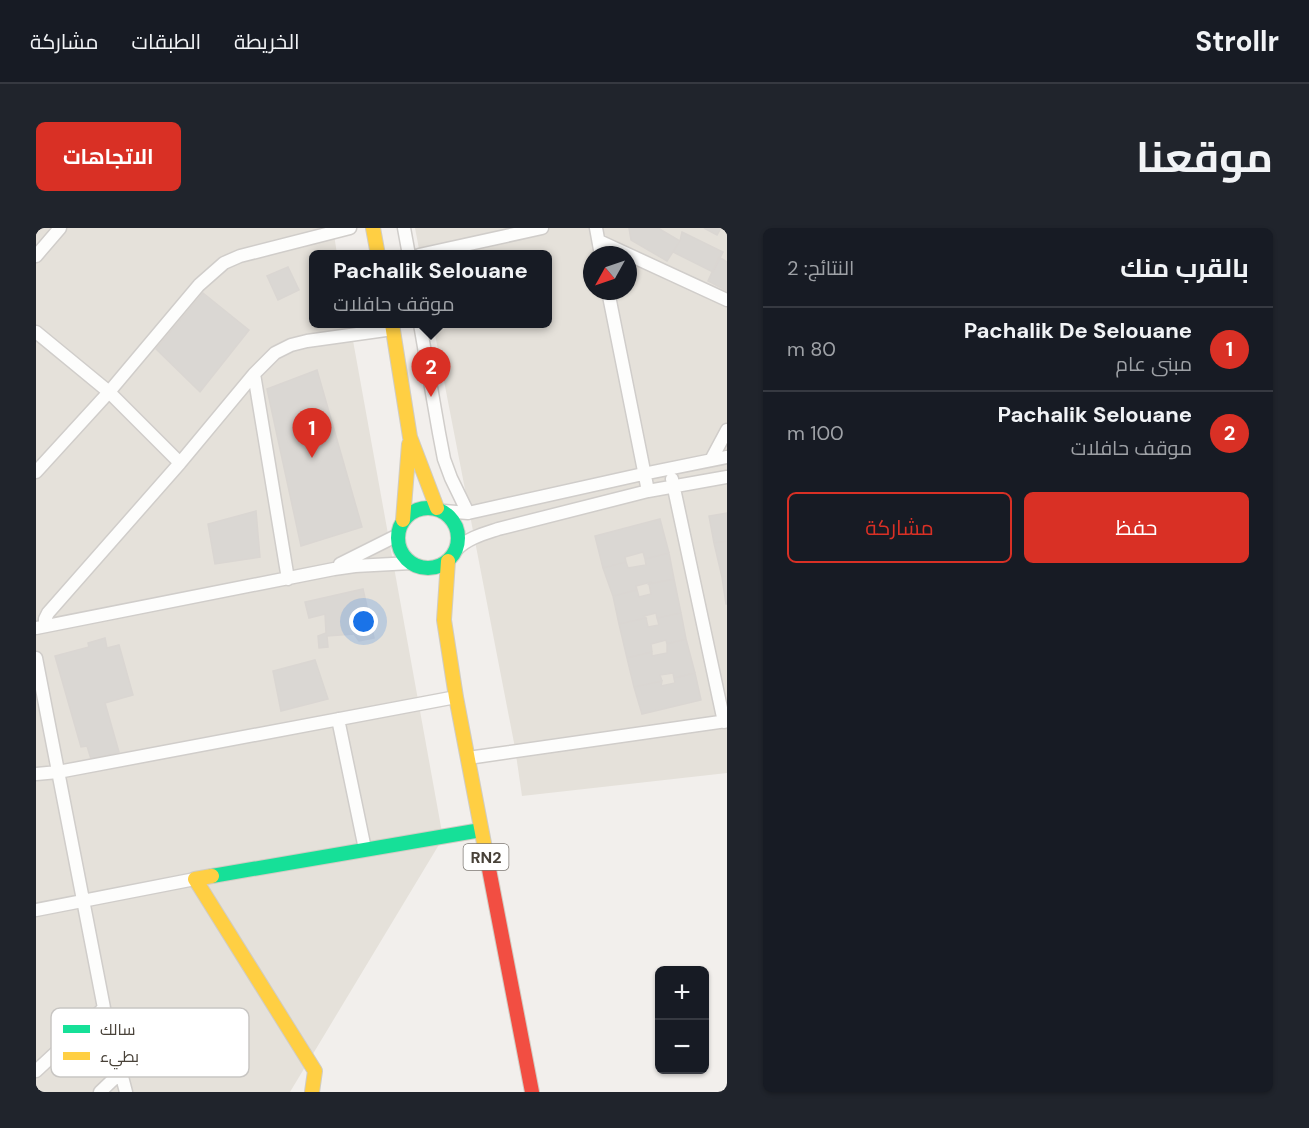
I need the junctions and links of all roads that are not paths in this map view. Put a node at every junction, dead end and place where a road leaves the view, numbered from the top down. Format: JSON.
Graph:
{"nodes":[{"id":1,"x":60,"y":228,"type":"edge"},
{"id":2,"x":350,"y":228,"type":"edge"},
{"id":3,"x":373,"y":228,"type":"edge"},
{"id":4,"x":404,"y":228,"type":"edge"},
{"id":5,"x":542,"y":228,"type":"edge"},
{"id":6,"x":596,"y":228,"type":"edge"},
{"id":7,"x":599,"y":242,"type":"junction"},
{"id":8,"x":600,"y":246,"type":"edge"},
{"id":9,"x":377,"y":250,"type":"edge"},
{"id":10,"x":408,"y":250,"type":"edge"},
{"id":11,"x":442,"y":250,"type":"edge"},
{"id":12,"x":36,"y":256,"type":"edge"},
{"id":13,"x":610,"y":300,"type":"edge"},
{"id":14,"x":727,"y":300,"type":"edge"},
{"id":15,"x":382,"y":328,"type":"edge"},
{"id":16,"x":393,"y":328,"type":"edge"},
{"id":17,"x":421,"y":328,"type":"edge"},
{"id":18,"x":36,"y":333,"type":"edge"},
{"id":19,"x":254,"y":374,"type":"junction"},
{"id":20,"x":109,"y":392,"type":"junction"},
{"id":21,"x":727,"y":429,"type":"edge"},
{"id":22,"x":410,"y":436,"type":"junction"},
{"id":23,"x":727,"y":457,"type":"edge"},
{"id":24,"x":711,"y":460,"type":"junction"},
{"id":25,"x":180,"y":463,"type":"junction"},
{"id":26,"x":670,"y":468,"type":"junction"},
{"id":27,"x":36,"y":472,"type":"edge"},
{"id":28,"x":643,"y":474,"type":"junction"},
{"id":29,"x":727,"y":477,"type":"edge"},
{"id":30,"x":674,"y":486,"type":"junction"},
{"id":31,"x":648,"y":491,"type":"junction"},
{"id":32,"x":440,"y":510,"type":"junction"},
{"id":33,"x":468,"y":513,"type":"junction"},
{"id":34,"x":404,"y":520,"type":"junction"},
{"id":35,"x":398,"y":535,"type":"junction"},
{"id":36,"x":457,"y":549,"type":"junction"},
{"id":37,"x":448,"y":561,"type":"junction"},
{"id":38,"x":324,"y":572,"type":"junction"},
{"id":39,"x":423,"y":574,"type":"junction"},
{"id":40,"x":288,"y":579,"type":"junction"},
{"id":41,"x":444,"y":620,"type":"junction"},
{"id":42,"x":40,"y":627,"type":"edge"},
{"id":43,"x":36,"y":658,"type":"edge"},
{"id":44,"x":456,"y":696,"type":"junction"},
{"id":45,"x":338,"y":719,"type":"junction"},
{"id":46,"x":726,"y":721,"type":"edge"},
{"id":47,"x":468,"y":758,"type":"junction"},
{"id":48,"x":58,"y":772,"type":"junction"},
{"id":49,"x":36,"y":774,"type":"edge"},
{"id":50,"x":481,"y":830,"type":"junction"},
{"id":51,"x":365,"y":849,"type":"junction"},
{"id":52,"x":195,"y":879,"type":"junction"},
{"id":53,"x":84,"y":901,"type":"junction"},
{"id":54,"x":36,"y":910,"type":"edge"},
{"id":55,"x":104,"y":1008,"type":"edge"},
{"id":56,"x":51,"y":1057,"type":"edge"},
{"id":57,"x":36,"y":1071,"type":"edge"},
{"id":58,"x":116,"y":1077,"type":"edge"},
{"id":59,"x":122,"y":1077,"type":"edge"},
{"id":60,"x":99,"y":1092,"type":"edge"},
{"id":61,"x":126,"y":1092,"type":"edge"},
{"id":62,"x":312,"y":1092,"type":"edge"},
{"id":63,"x":532,"y":1092,"type":"edge"}],
"edges":[{"from":1,"to":12,"type":"street"},
{"from":2,"to":20,"type":"street"},
{"from":3,"to":9,"type":"main road"},
{"from":4,"to":10,"type":"street"},
{"from":5,"to":11,"type":"street"},
{"from":6,"to":7,"type":"street"},
{"from":7,"to":8,"type":"street"},
{"from":7,"to":14,"type":"street"},
{"from":13,"to":28,"type":"street"},
{"from":15,"to":19,"type":"street"},
{"from":16,"to":22,"type":"main road"},
{"from":17,"to":33,"type":"street"},
{"from":18,"to":20,"type":"street"},
{"from":19,"to":25,"type":"street"},
{"from":19,"to":40,"type":"street"},
{"from":20,"to":25,"type":"street"},
{"from":20,"to":27,"type":"street"},
{"from":21,"to":24,"type":"street"},
{"from":22,"to":32,"type":"main road"},
{"from":22,"to":34,"type":"main road"},
{"from":23,"to":24,"type":"street"},
{"from":24,"to":26,"type":"street"},
{"from":25,"to":42,"type":"street"},
{"from":26,"to":28,"type":"street"},
{"from":26,"to":30,"type":"street"},
{"from":28,"to":31,"type":"street"},
{"from":28,"to":33,"type":"street"},
{"from":29,"to":30,"type":"street"},
{"from":30,"to":31,"type":"street"},
{"from":30,"to":46,"type":"street"},
{"from":31,"to":36,"type":"street"},
{"from":32,"to":33,"type":"street"},
{"from":32,"to":34,"type":"main road"},
{"from":32,"to":36,"type":"main road"},
{"from":34,"to":35,"type":"main road"},
{"from":35,"to":38,"type":"street"},
{"from":35,"to":39,"type":"main road","number":"RN2"},
{"from":36,"to":37,"type":"main road"},
{"from":37,"to":39,"type":"main road"},
{"from":37,"to":41,"type":"main road","number":"RN2"},
{"from":38,"to":39,"type":"street"},
{"from":38,"to":40,"type":"street"},
{"from":39,"to":41,"type":"main road","number":"RN2"},
{"from":40,"to":42,"type":"street"},
{"from":41,"to":44,"type":"main road","number":"RN2"},
{"from":43,"to":48,"type":"street"},
{"from":44,"to":45,"type":"street"},
{"from":44,"to":47,"type":"main road","number":"RN2"},
{"from":45,"to":48,"type":"street"},
{"from":45,"to":51,"type":"street"},
{"from":46,"to":47,"type":"street"},
{"from":47,"to":50,"type":"main road","number":"RN2"},
{"from":48,"to":49,"type":"street"},
{"from":48,"to":53,"type":"street"},
{"from":50,"to":51,"type":"main road"},
{"from":50,"to":63,"type":"main road","number":"RN2"},
{"from":51,"to":52,"type":"main road"},
{"from":52,"to":53,"type":"street"},
{"from":52,"to":62,"type":"main road"},
{"from":53,"to":54,"type":"street"},
{"from":53,"to":55,"type":"street"},
{"from":56,"to":57,"type":"street"},
{"from":58,"to":60,"type":"street"},
{"from":59,"to":61,"type":"street"}]}
